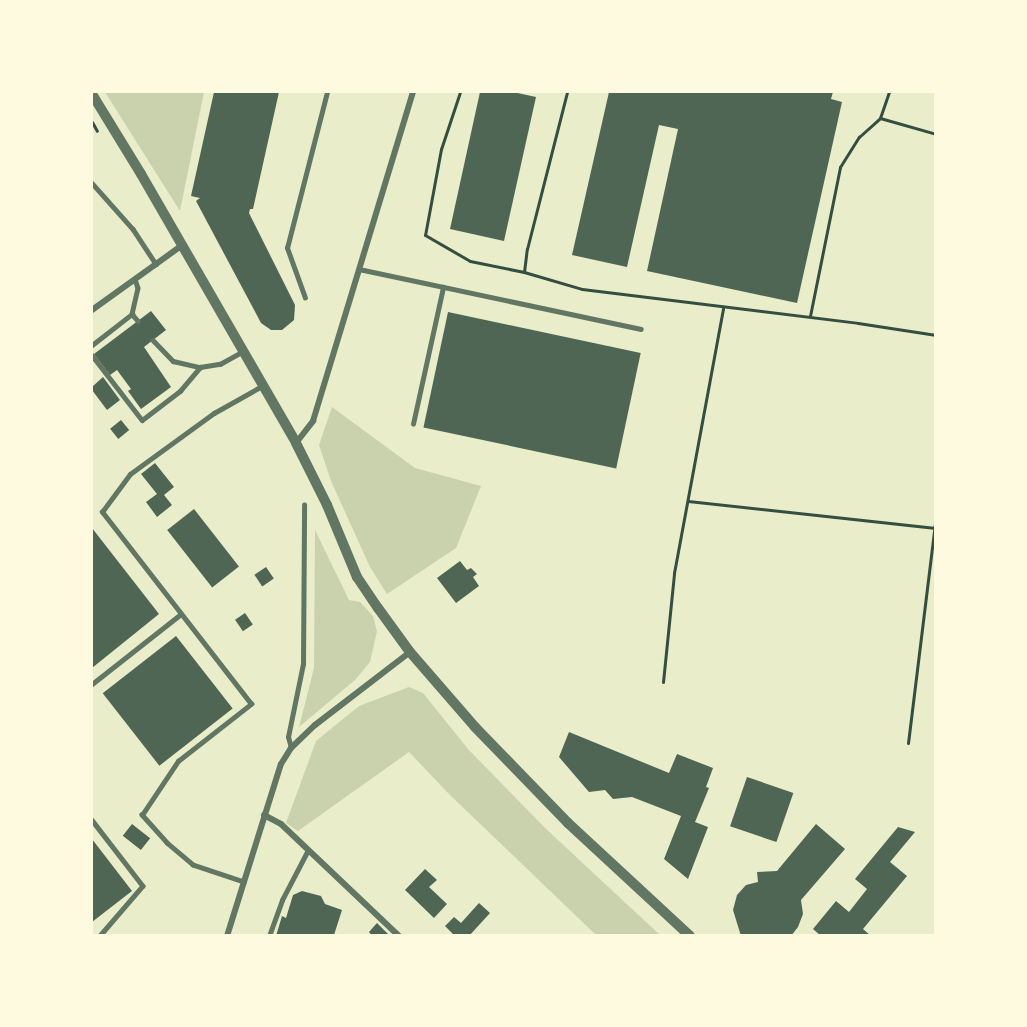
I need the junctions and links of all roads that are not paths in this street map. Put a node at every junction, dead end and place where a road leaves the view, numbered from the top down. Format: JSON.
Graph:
{"nodes":[{"id":1,"x":327,"y":92,"type":"edge"},
{"id":2,"x":413,"y":92,"type":"edge"},
{"id":3,"x":92,"y":94,"type":"edge"},
{"id":4,"x":92,"y":183,"type":"edge"},
{"id":5,"x":181,"y":246,"type":"junction"},
{"id":6,"x":156,"y":264,"type":"junction"},
{"id":7,"x":358,"y":269,"type":"junction"},
{"id":8,"x":135,"y":279,"type":"junction"},
{"id":9,"x":443,"y":287,"type":"junction"},
{"id":10,"x":305,"y":298,"type":"dead end"},
{"id":11,"x":92,"y":310,"type":"edge"},
{"id":12,"x":132,"y":314,"type":"junction"},
{"id":13,"x":138,"y":321,"type":"dead end"},
{"id":14,"x":641,"y":329,"type":"dead end"},
{"id":15,"x":153,"y":340,"type":"dead end"},
{"id":16,"x":92,"y":345,"type":"edge"},
{"id":17,"x":242,"y":352,"type":"junction"},
{"id":18,"x":92,"y":355,"type":"edge"},
{"id":19,"x":200,"y":367,"type":"junction"},
{"id":20,"x":262,"y":386,"type":"junction"},
{"id":21,"x":413,"y":424,"type":"dead end"},
{"id":22,"x":296,"y":443,"type":"junction"},
{"id":23,"x":304,"y":505,"type":"dead end"},
{"id":24,"x":181,"y":614,"type":"junction"},
{"id":25,"x":410,"y":652,"type":"junction"},
{"id":26,"x":92,"y":684,"type":"edge"},
{"id":27,"x":291,"y":748,"type":"junction"},
{"id":28,"x":264,"y":815,"type":"junction"},
{"id":29,"x":92,"y":820,"type":"edge"},
{"id":30,"x":308,"y":850,"type":"junction"},
{"id":31,"x":244,"y":882,"type":"junction"},
{"id":32,"x":100,"y":936,"type":"edge"},
{"id":33,"x":226,"y":936,"type":"edge"},
{"id":34,"x":269,"y":936,"type":"edge"},
{"id":35,"x":399,"y":936,"type":"edge"},
{"id":36,"x":690,"y":936,"type":"edge"}],
"edges":[{"from":1,"to":10,"type":"lane"},
{"from":2,"to":7,"type":"street"},
{"from":3,"to":5,"type":"street"},
{"from":4,"to":6,"type":"lane"},
{"from":5,"to":6,"type":"street"},
{"from":5,"to":17,"type":"street"},
{"from":6,"to":8,"type":"street"},
{"from":7,"to":9,"type":"lane"},
{"from":7,"to":22,"type":"street"},
{"from":8,"to":11,"type":"street"},
{"from":8,"to":12,"type":"lane"},
{"from":9,"to":14,"type":"lane"},
{"from":9,"to":21,"type":"lane"},
{"from":12,"to":13,"type":"lane"},
{"from":12,"to":16,"type":"lane"},
{"from":15,"to":19,"type":"lane"},
{"from":17,"to":19,"type":"lane"},
{"from":17,"to":20,"type":"street"},
{"from":18,"to":19,"type":"lane"},
{"from":20,"to":22,"type":"street"},
{"from":20,"to":24,"type":"lane"},
{"from":22,"to":25,"type":"street"},
{"from":23,"to":27,"type":"lane"},
{"from":24,"to":26,"type":"lane"},
{"from":24,"to":31,"type":"lane"},
{"from":25,"to":27,"type":"street"},
{"from":25,"to":36,"type":"street"},
{"from":27,"to":28,"type":"street"},
{"from":28,"to":30,"type":"street"},
{"from":28,"to":31,"type":"street"},
{"from":29,"to":32,"type":"lane"},
{"from":30,"to":34,"type":"lane"},
{"from":30,"to":35,"type":"street"},
{"from":31,"to":33,"type":"street"}]}
